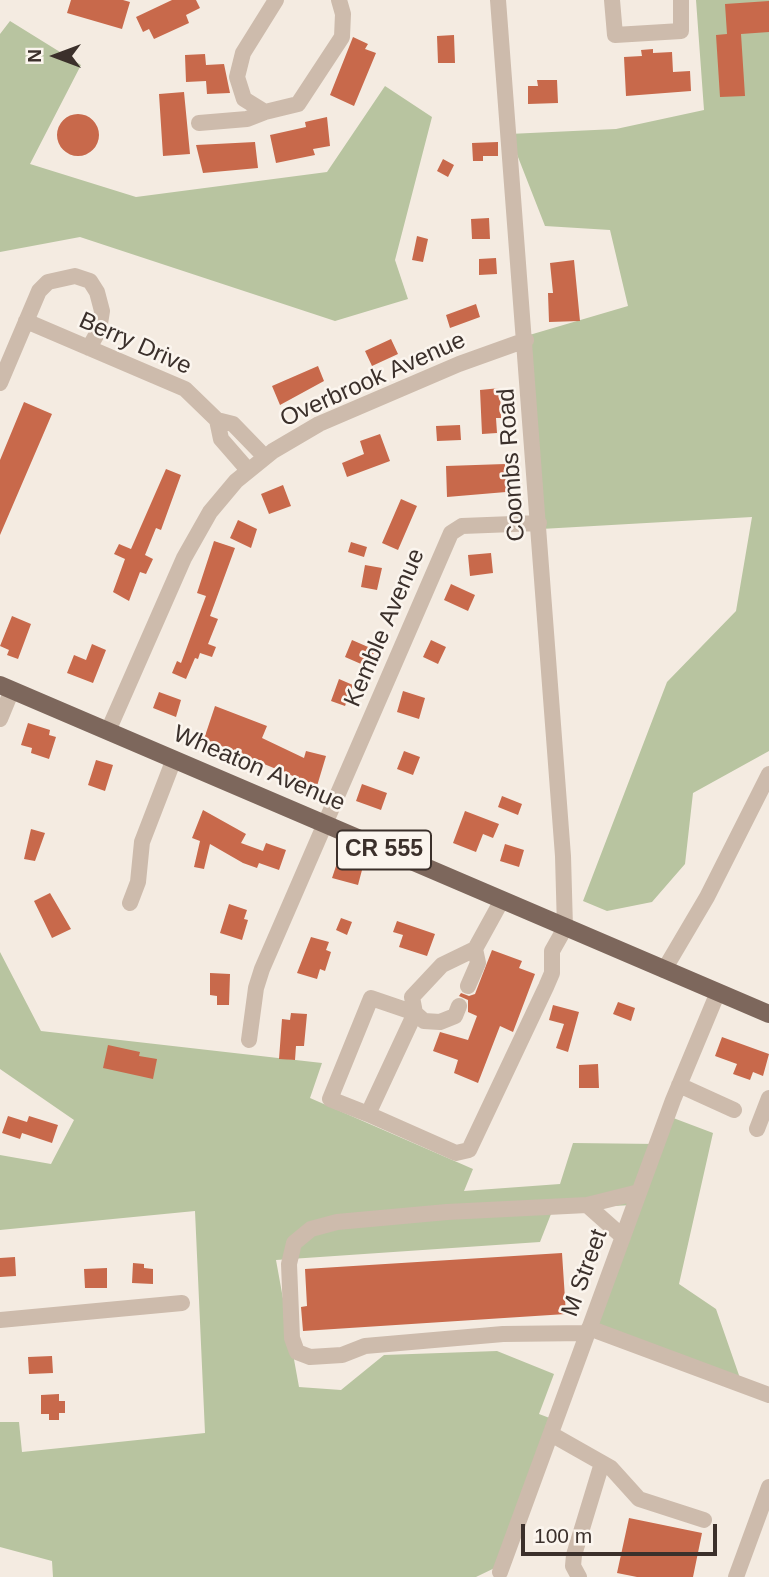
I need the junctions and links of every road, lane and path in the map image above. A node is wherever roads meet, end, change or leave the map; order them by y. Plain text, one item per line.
1 (276, 0) edge
2 (339, 0) edge
3 (498, 0) edge
4 (612, 0) edge
5 (681, 0) edge
6 (265, 112) junction
7 (199, 123) dead end
8 (26, 321) junction
9 (526, 340) junction
10 (89, 348) junction
11 (0, 383) edge
12 (217, 420) junction
13 (265, 457) junction
14 (248, 470) junction
15 (539, 523) junction
16 (6, 687) edge
17 (0, 719) edge
18 (108, 731) junction
19 (174, 759) junction
20 (769, 774) edge
21 (325, 824) junction
22 (502, 900) junction
23 (130, 903) dead end
24 (565, 928) junction
25 (475, 949) junction
26 (664, 970) junction
27 (468, 986) dead end
28 (718, 992) junction
29 (459, 1006) dead end
30 (415, 1013) junction
31 (769, 1014) edge
32 (249, 1040) dead end
33 (679, 1085) junction
34 (769, 1098) edge
35 (734, 1110) dead end
36 (368, 1114) junction
37 (757, 1129) dead end
38 (639, 1192) junction
39 (587, 1205) junction
40 (623, 1237) junction
41 (182, 1303) dead end
42 (0, 1320) edge
43 (588, 1331) junction
44 (769, 1395) edge
45 (551, 1434) junction
46 (602, 1463) junction
47 (769, 1487) edge
48 (704, 1520) dead end
49 (500, 1572) dead end
50 (579, 1577) edge
51 (736, 1577) edge

1 - 6 street
2 - 6 street
3 - 9 street, Coombs Road
4 - 5 street
6 - 7 street
8 - 10 street, Berry Drive
8 - 10 street
8 - 11 street
9 - 13 street, Overbrook Avenue
9 - 15 street, Coombs Road
10 - 12 street, Berry Drive
12 - 13 street, Berry Drive
12 - 14 street, Berry Drive
13 - 14 street, Overbrook Avenue
14 - 18 street, Overbrook Avenue
15 - 21 street, Kemble Avenue
15 - 24 street, Coombs Road
16 - 17 street
16 - 18 main road, Wheaton Avenue / CR 555
18 - 19 main road, Wheaton Avenue / CR 555
19 - 21 main road, Wheaton Avenue / CR 555
19 - 23 street
20 - 26 street
21 - 22 main road, Wheaton Avenue / CR 555
21 - 32 street, Kemble Avenue
22 - 24 main road, Wheaton Avenue / CR 555
22 - 25 street
24 - 26 main road, Wheaton Avenue / CR 555
24 - 36 street
25 - 27 street
25 - 30 street
26 - 28 main road, Wheaton Avenue / CR 555
28 - 31 main road, Wheaton Avenue / CR 555
28 - 33 street, M Street
29 - 30 street
30 - 36 street
30 - 36 street
33 - 35 street
33 - 38 street, M Street
34 - 37 street
38 - 39 street
38 - 40 street, M Street
39 - 40 street
39 - 43 street
40 - 43 street, M Street
41 - 42 street
43 - 44 street
43 - 45 street, M Street
45 - 46 street
45 - 49 street, M Street
46 - 48 street
46 - 50 street
47 - 51 street

